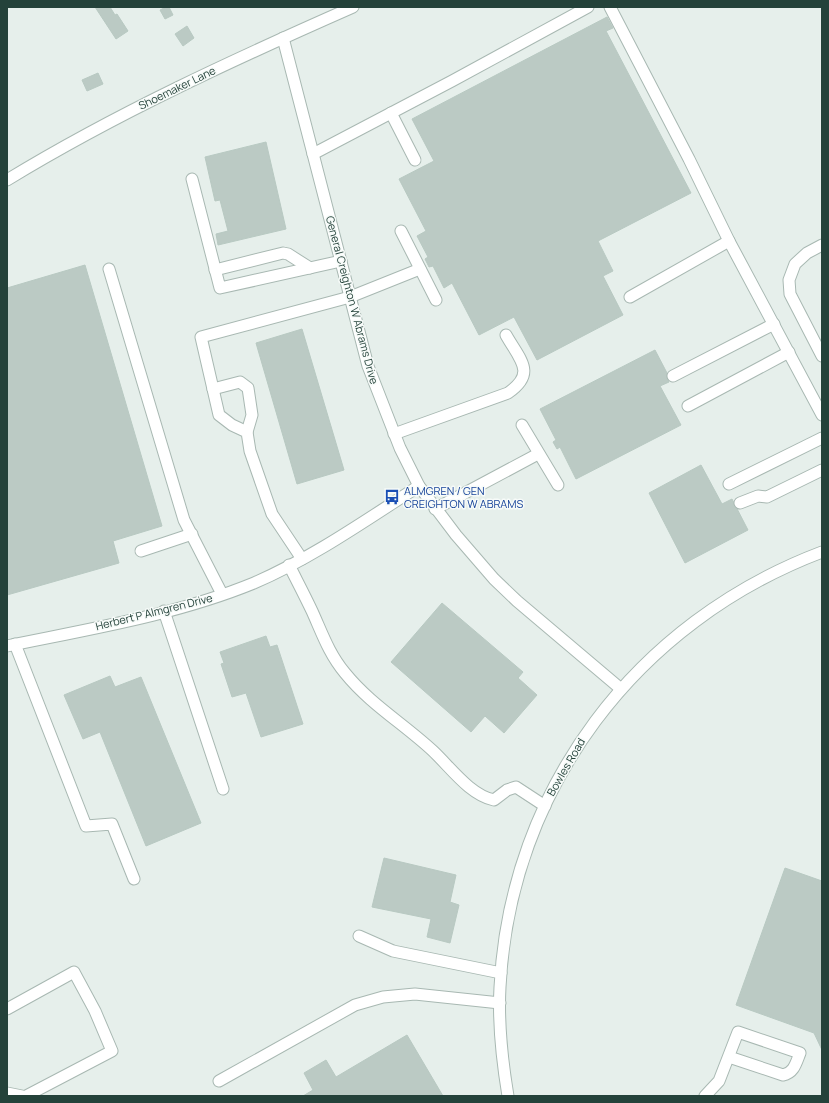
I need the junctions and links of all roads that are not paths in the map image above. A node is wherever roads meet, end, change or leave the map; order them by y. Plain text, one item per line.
1 (353, 7) edge
2 (588, 7) edge
3 (610, 7) edge
4 (283, 38) junction
5 (391, 113) junction
6 (313, 154) junction
7 (415, 160) dead end
8 (192, 179) dead end
9 (7, 180) edge
10 (401, 231) dead end
11 (728, 241) junction
12 (822, 245) edge
13 (341, 261) junction
14 (310, 268) junction
15 (109, 269) dead end
16 (420, 269) junction
17 (215, 270) junction
18 (350, 297) junction
19 (630, 297) dead end
20 (436, 300) dead end
21 (774, 324) junction
22 (506, 335) dead end
23 (789, 352) junction
24 (822, 356) edge
25 (673, 376) dead end
26 (213, 389) junction
27 (688, 406) dead end
28 (822, 415) edge
29 (522, 425) dead end
30 (247, 432) junction
31 (394, 434) junction
32 (822, 438) edge
33 (538, 454) junction
34 (822, 470) edge
35 (730, 484) dead end
36 (558, 485) dead end
37 (419, 486) junction
38 (740, 503) dead end
39 (435, 509) junction
40 (192, 534) junction
41 (141, 551) dead end
42 (822, 552) edge
43 (302, 559) junction
44 (289, 565) junction
45 (222, 594) junction
46 (164, 611) junction
47 (11, 645) edge
48 (621, 690) junction
49 (223, 789) dead end
50 (545, 806) junction
51 (134, 879) dead end
52 (358, 936) dead end
53 (501, 974) junction
54 (500, 1003) junction
55 (7, 1009) edge
56 (729, 1057) junction
57 (219, 1081) dead end
58 (7, 1093) edge
59 (22, 1096) edge
60 (26, 1096) edge
61 (508, 1096) edge
62 (704, 1096) edge

1 - 4 street, Shoemaker Lane
2 - 5 street
3 - 11 street
4 - 6 street, General Creighton W Abrams Drive
4 - 9 street, Shoemaker Lane
5 - 6 street
5 - 7 street
6 - 13 street, General Creighton W Abrams Drive
8 - 17 street
10 - 16 street
11 - 19 street
11 - 21 street
12 - 24 street
13 - 14 street
13 - 18 street, General Creighton W Abrams Drive
14 - 17 street
14 - 17 street
15 - 40 street
16 - 18 street
16 - 20 street
18 - 26 street
18 - 31 street, General Creighton W Abrams Drive
21 - 23 street
21 - 25 street
22 - 31 street
23 - 27 street
23 - 28 street
26 - 30 street
26 - 30 street
29 - 33 street
30 - 43 street
31 - 37 street, General Creighton W Abrams Drive
32 - 35 street
33 - 36 street
33 - 39 street
34 - 38 street
37 - 39 street, General Creighton W Abrams Drive
37 - 43 street, Herbert P Almgren Drive
39 - 48 street, General Creighton W Abrams Drive
40 - 41 street
40 - 45 street
42 - 48 street, Bowles Road
43 - 44 street, Herbert P Almgren Drive
44 - 45 street, Herbert P Almgren Drive
44 - 50 street
45 - 46 street, Herbert P Almgren Drive
46 - 47 street, Herbert P Almgren Drive
46 - 49 street
47 - 51 street
48 - 50 street, Bowles Road
50 - 53 street, Bowles Road
52 - 53 street
53 - 54 street, Bowles Road
54 - 57 street
54 - 61 street, Bowles Road
55 - 60 street
56 - 56 street
56 - 62 street
58 - 59 street

